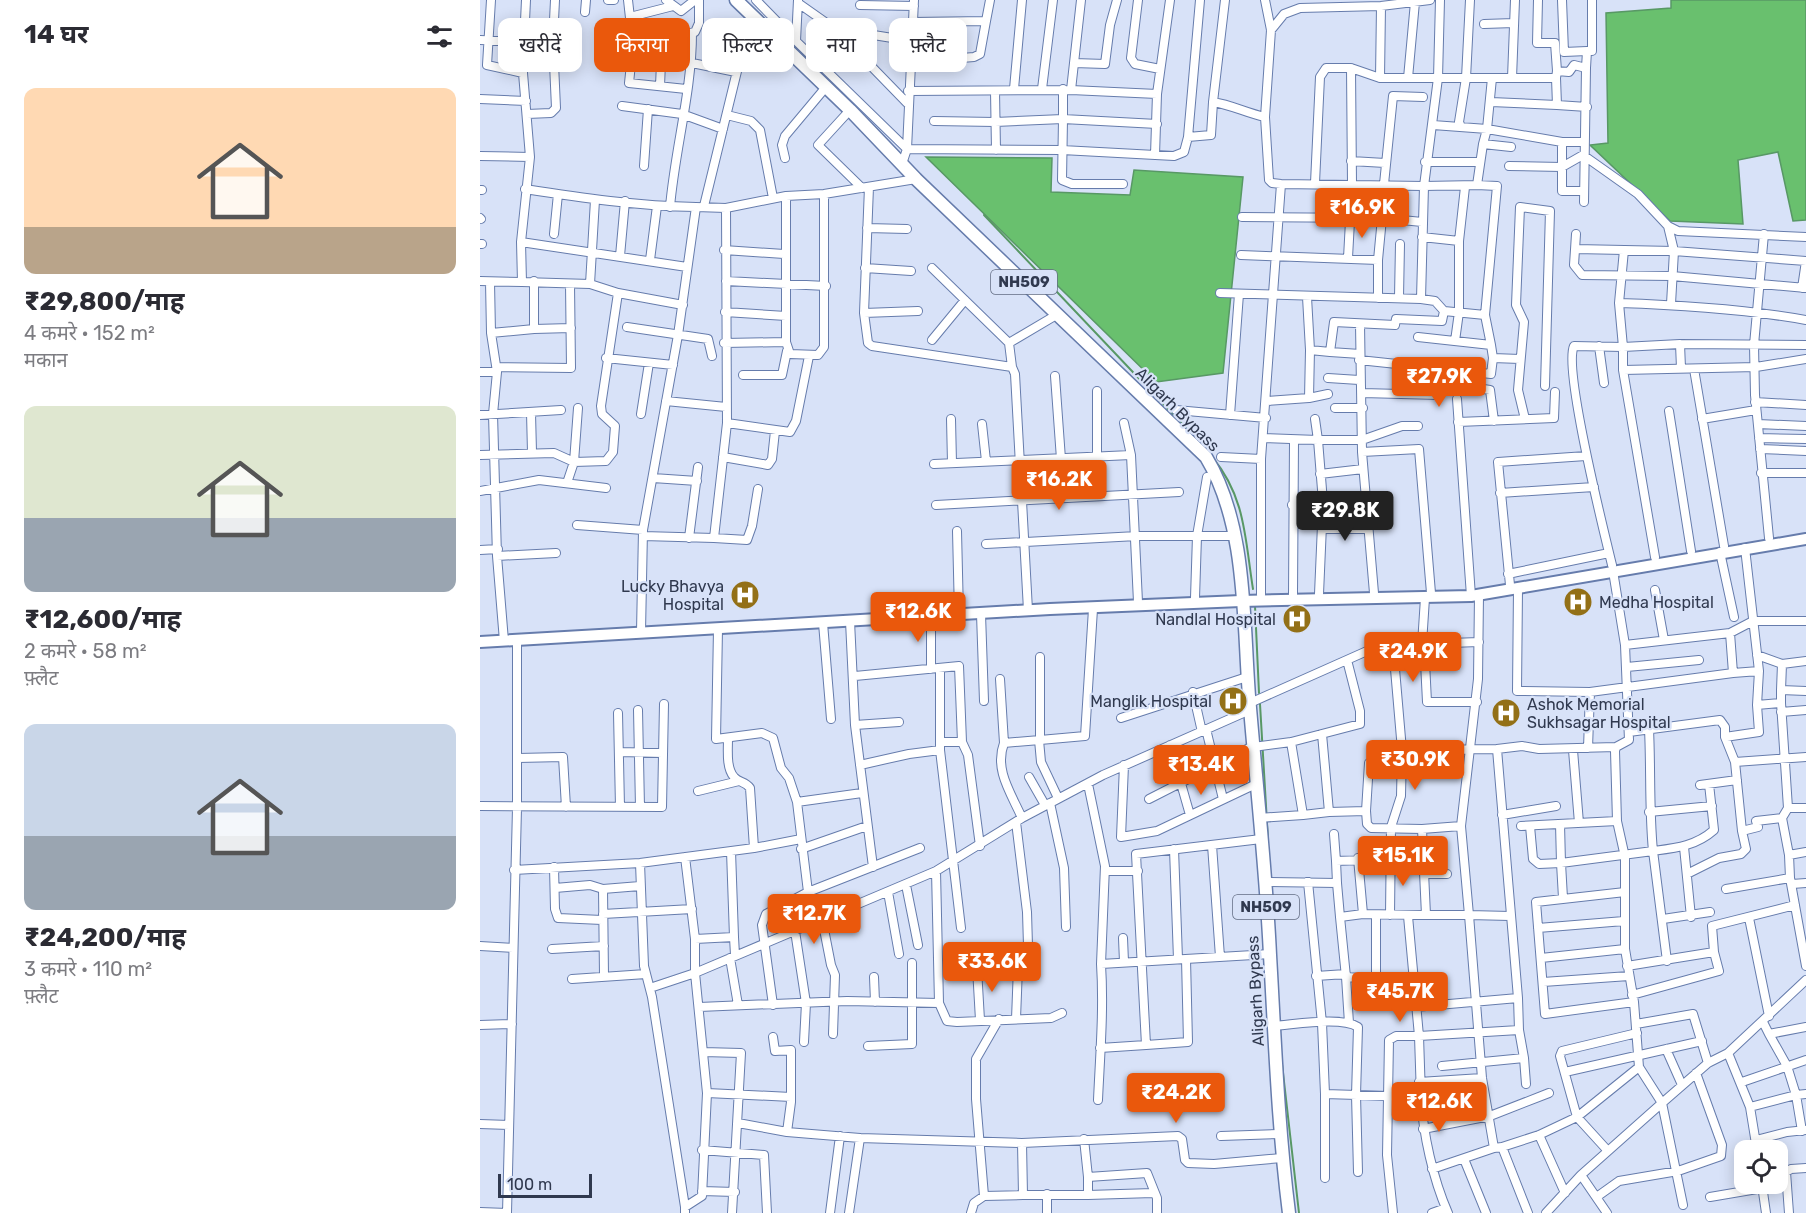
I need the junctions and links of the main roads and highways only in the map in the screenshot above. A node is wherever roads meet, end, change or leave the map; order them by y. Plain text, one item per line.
1 (736, 0) edge
2 (1806, 533) edge
3 (1806, 538) edge
4 (1722, 549) junction
5 (1696, 552) junction
6 (1612, 568) junction
7 (1386, 596) junction
8 (1241, 598) junction
9 (1050, 609) junction
10 (480, 642) edge
11 (1289, 1213) edge

1 - 8 highway, Aligarh Bypass / NH509
2 - 4 main road
3 - 4 main road
4 - 5 main road
5 - 6 main road
5 - 6 main road
6 - 7 main road
7 - 8 main road
7 - 8 main road
8 - 9 main road
8 - 9 main road
8 - 11 highway, Aligarh Bypass / NH509
9 - 10 main road

